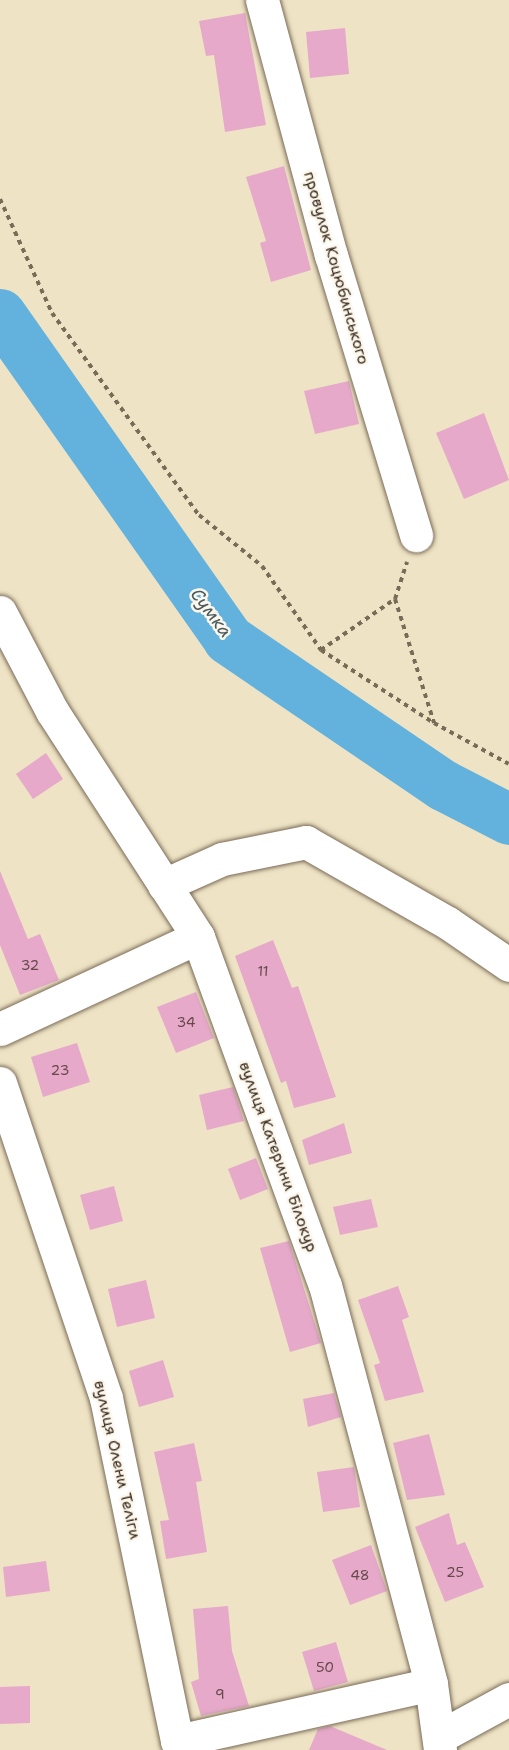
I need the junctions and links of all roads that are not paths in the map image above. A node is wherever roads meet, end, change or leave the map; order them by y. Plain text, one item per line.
1 (262, 0) edge
2 (416, 535) road end
3 (0, 612) edge
4 (164, 885) junction
5 (198, 937) junction
6 (509, 965) edge
7 (0, 1029) edge
8 (0, 1083) edge
9 (431, 1684) junction
10 (509, 1699) edge
11 (440, 1744) edge
12 (185, 1746) edge

1 - 2 street, провулок Коцюбинського
3 - 4 street, вулиця Катерини Білокур
4 - 5 street, вулиця Катерини Білокур
4 - 6 street
5 - 7 street
5 - 9 street, вулиця Катерини Білокур
8 - 12 street, вулиця Олени Теліги
9 - 11 street, вулиця Катерини Білокур
9 - 12 street
10 - 11 street

